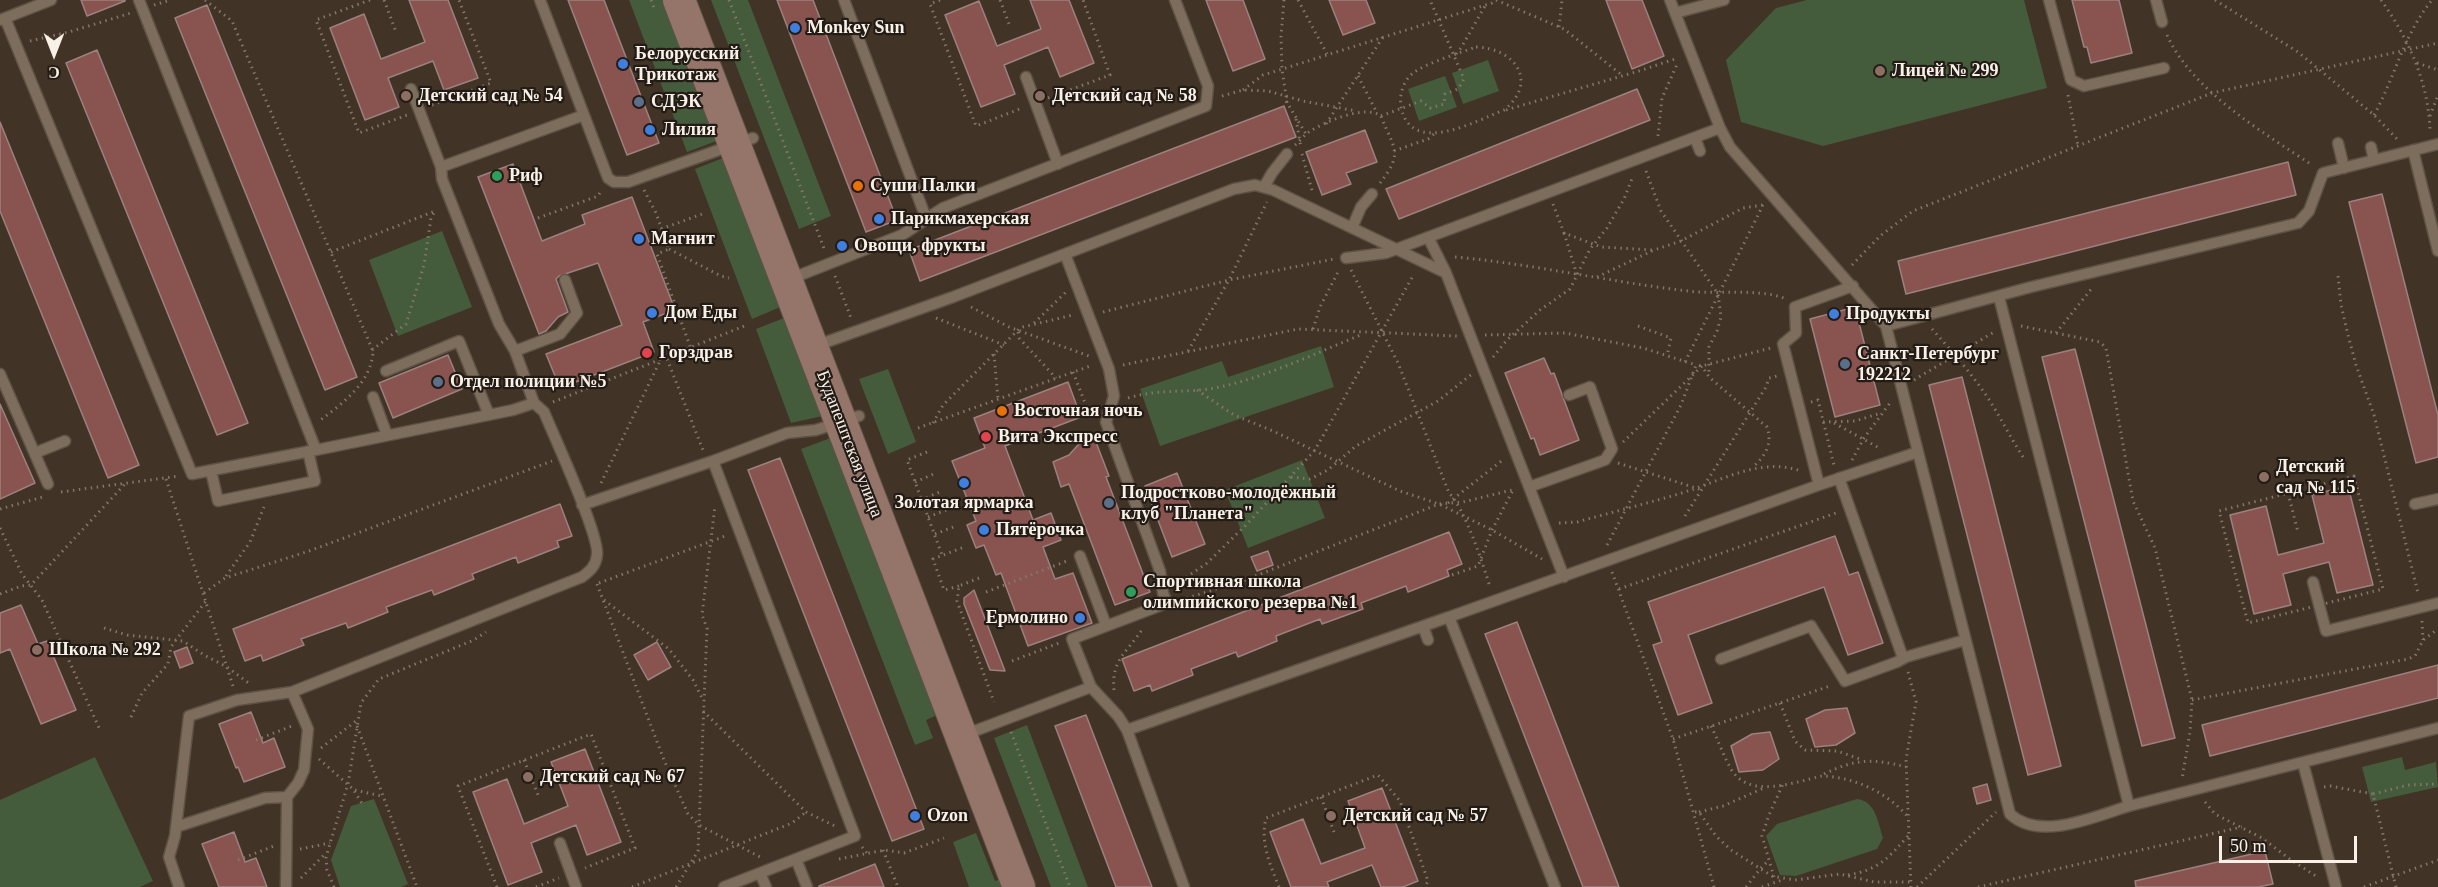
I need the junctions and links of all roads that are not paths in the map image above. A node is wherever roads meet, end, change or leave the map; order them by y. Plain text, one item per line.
1 (51, 0) edge
2 (540, 0) edge
3 (679, 0) edge
4 (700, 0) edge
5 (844, 0) edge
6 (1175, 0) edge
7 (1670, 0) edge
8 (1724, 0) edge
9 (2049, 0) edge
10 (2157, 0) edge
11 (140, 5) edge
12 (1675, 13) junction
13 (3, 19) edge
14 (2162, 22) road end
15 (2164, 68) dead end
16 (1026, 76) dead end
17 (411, 89) dead end
18 (584, 115) junction
19 (1720, 128) junction
20 (1695, 138) junction
21 (743, 141) junction
22 (2338, 143) dead end
23 (2434, 145) edge
24 (2371, 147) dead end
25 (1700, 151) dead end
26 (2410, 151) junction
27 (1287, 154) road end
28 (2374, 160) junction
29 (1058, 164) junction
30 (441, 167) junction
31 (2344, 168) junction
32 (928, 190) dead end
33 (1267, 191) junction
34 (1372, 194) road end
35 (918, 197) junction
36 (926, 218) junction
37 (1352, 228) junction
38 (1428, 237) junction
39 (1396, 248) junction
40 (2438, 251) edge
41 (1065, 254) junction
42 (1346, 258) road end
43 (1446, 273) junction
44 (796, 277) junction
45 (565, 280) dead end
46 (1853, 286) junction
47 (1999, 297) junction
48 (1886, 326) junction
49 (821, 344) junction
50 (515, 351) junction
51 (386, 371) dead end
52 (0, 374) edge
53 (1569, 395) dead end
54 (373, 397) dead end
55 (534, 403) junction
56 (489, 415) junction
57 (850, 420) junction
58 (387, 435) junction
59 (65, 441) dead end
60 (312, 451) junction
61 (1918, 452) junction
62 (35, 453) junction
63 (711, 462) junction
64 (211, 471) junction
65 (1838, 476) junction
66 (1818, 481) junction
67 (1529, 487) junction
68 (50, 489) road end
69 (2438, 499) edge
70 (587, 504) junction
71 (2415, 504) dead end
72 (1080, 556) road end
73 (1564, 577) junction
74 (2313, 582) dead end
75 (2438, 603) edge
76 (1449, 617) junction
77 (1106, 625) junction
78 (1423, 626) junction
79 (1428, 640) dead end
80 (1965, 640) junction
81 (1905, 658) junction
82 (1721, 659) dead end
83 (1091, 687) junction
84 (292, 692) junction
85 (982, 728) junction
86 (2438, 728) edge
87 (1126, 730) junction
88 (2303, 763) junction
89 (287, 797) junction
90 (2129, 806) junction
91 (177, 827) junction
92 (560, 843) dead end
93 (796, 859) junction
94 (760, 873) junction
95 (2335, 885) edge
96 (290, 886) edge
97 (179, 887) edge
98 (576, 887) edge
99 (724, 887) edge
100 (766, 887) edge
101 (807, 887) edge
102 (1019, 887) edge
103 (1040, 887) edge
104 (1184, 887) edge
105 (1555, 887) edge

1 - 13 lane
2 - 18 lane
3 - 21 street, Будапештская улица
4 - 21 street, Будапештская улица
5 - 35 lane
6 - 29 lane
7 - 12 lane
8 - 12 lane
9 - 15 lane
10 - 14 lane
11 - 60 lane
12 - 19 lane
13 - 64 lane
16 - 29 lane
17 - 30 lane
18 - 21 lane
18 - 30 lane
19 - 20 lane
19 - 46 lane
20 - 25 lane
20 - 38 lane
21 - 44 street, Будапештская улица
22 - 31 lane
23 - 26 lane
24 - 28 lane
26 - 28 lane
26 - 40 lane
27 - 33 lane
28 - 31 lane
29 - 36 lane
30 - 50 lane
31 - 47 lane
32 - 35 lane
33 - 37 lane
33 - 41 lane
34 - 37 lane
35 - 36 lane
36 - 44 lane
37 - 39 lane
38 - 39 lane
38 - 43 lane
39 - 42 lane
39 - 43 lane
41 - 49 lane
41 - 77 lane
43 - 67 lane
44 - 49 street, Будапештская улица
45 - 50 lane
46 - 48 lane
46 - 66 lane
47 - 48 lane
47 - 90 lane
48 - 61 lane
49 - 57 street, Будапештская улица
50 - 55 lane
51 - 56 lane
52 - 62 lane
53 - 67 lane
54 - 58 lane
55 - 56 lane
55 - 70 lane
56 - 58 lane
57 - 63 lane
57 - 85 street, Будапештская улица
58 - 60 lane
59 - 62 lane
60 - 64 lane
60 - 64 lane
61 - 65 lane
61 - 80 lane
62 - 68 lane
63 - 70 lane
63 - 93 lane
65 - 66 lane
65 - 81 lane
66 - 73 lane
67 - 73 lane
69 - 71 lane
70 - 84 lane
72 - 77 lane
73 - 76 lane
74 - 75 lane
76 - 78 lane
76 - 105 lane
77 - 83 lane
78 - 79 lane
78 - 87 lane
80 - 81 lane
80 - 90 lane
81 - 82 lane
83 - 85 lane
83 - 87 lane
84 - 89 lane
84 - 91 lane
85 - 102 street, Будапештская улица
85 - 103 street, Будапештская улица
86 - 88 lane
87 - 104 lane
88 - 90 lane
88 - 95 lane
89 - 91 lane
89 - 96 lane
91 - 97 lane
92 - 98 lane
93 - 94 lane
93 - 101 lane
94 - 99 lane
94 - 100 lane

